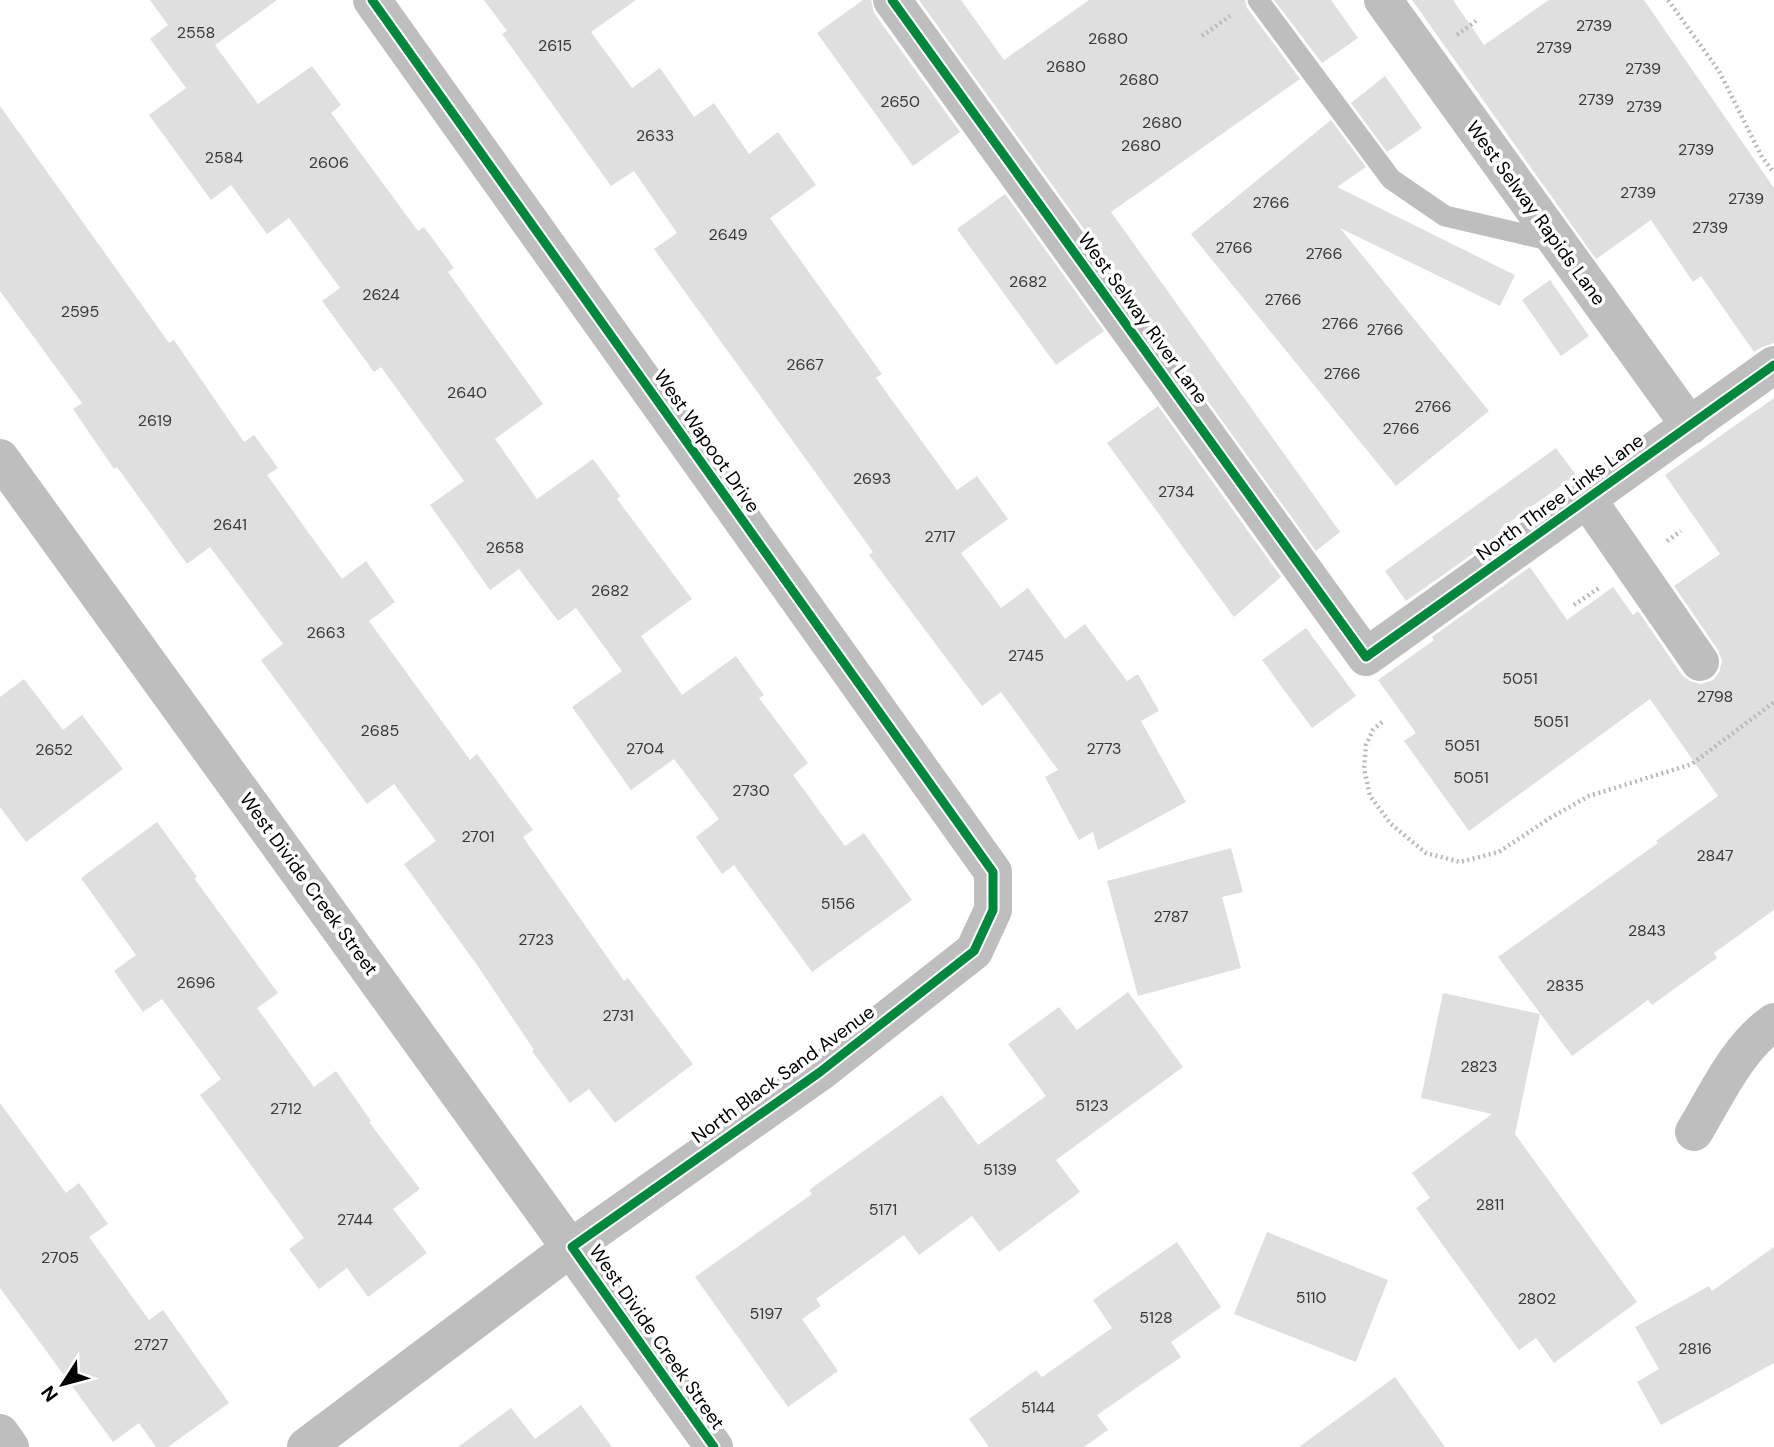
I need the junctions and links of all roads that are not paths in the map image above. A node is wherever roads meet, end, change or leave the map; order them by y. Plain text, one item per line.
1 (372, 0) edge
2 (892, 0) edge
3 (1258, 0) edge
4 (1383, 0) edge
5 (1557, 243) junction
6 (1774, 365) edge
7 (1689, 426) junction
8 (0, 458) edge
9 (1587, 499) junction
10 (1366, 657) joint
11 (1700, 662) dead end
12 (993, 909) joint
13 (1774, 1022) edge
14 (1694, 1132) dead end
15 (572, 1247) junction
16 (0, 1433) edge
17 (10, 1447) edge
18 (306, 1447) edge
19 (714, 1447) edge

1 - 12 street, West Wapoot Drive
2 - 10 street, West Selway River Lane
3 - 5 lane
4 - 5 street, West Selway Rapids Lane
5 - 7 street, West Selway Rapids Lane
6 - 7 street, North Three Links Lane
7 - 9 street, North Three Links Lane
8 - 15 street, West Divide Creek Street
9 - 10 street, North Three Links Lane
9 - 11 street
12 - 15 street, North Black Sand Avenue
13 - 14 street
15 - 18 street, North Black Sand Avenue
15 - 19 street, West Divide Creek Street
16 - 17 street

